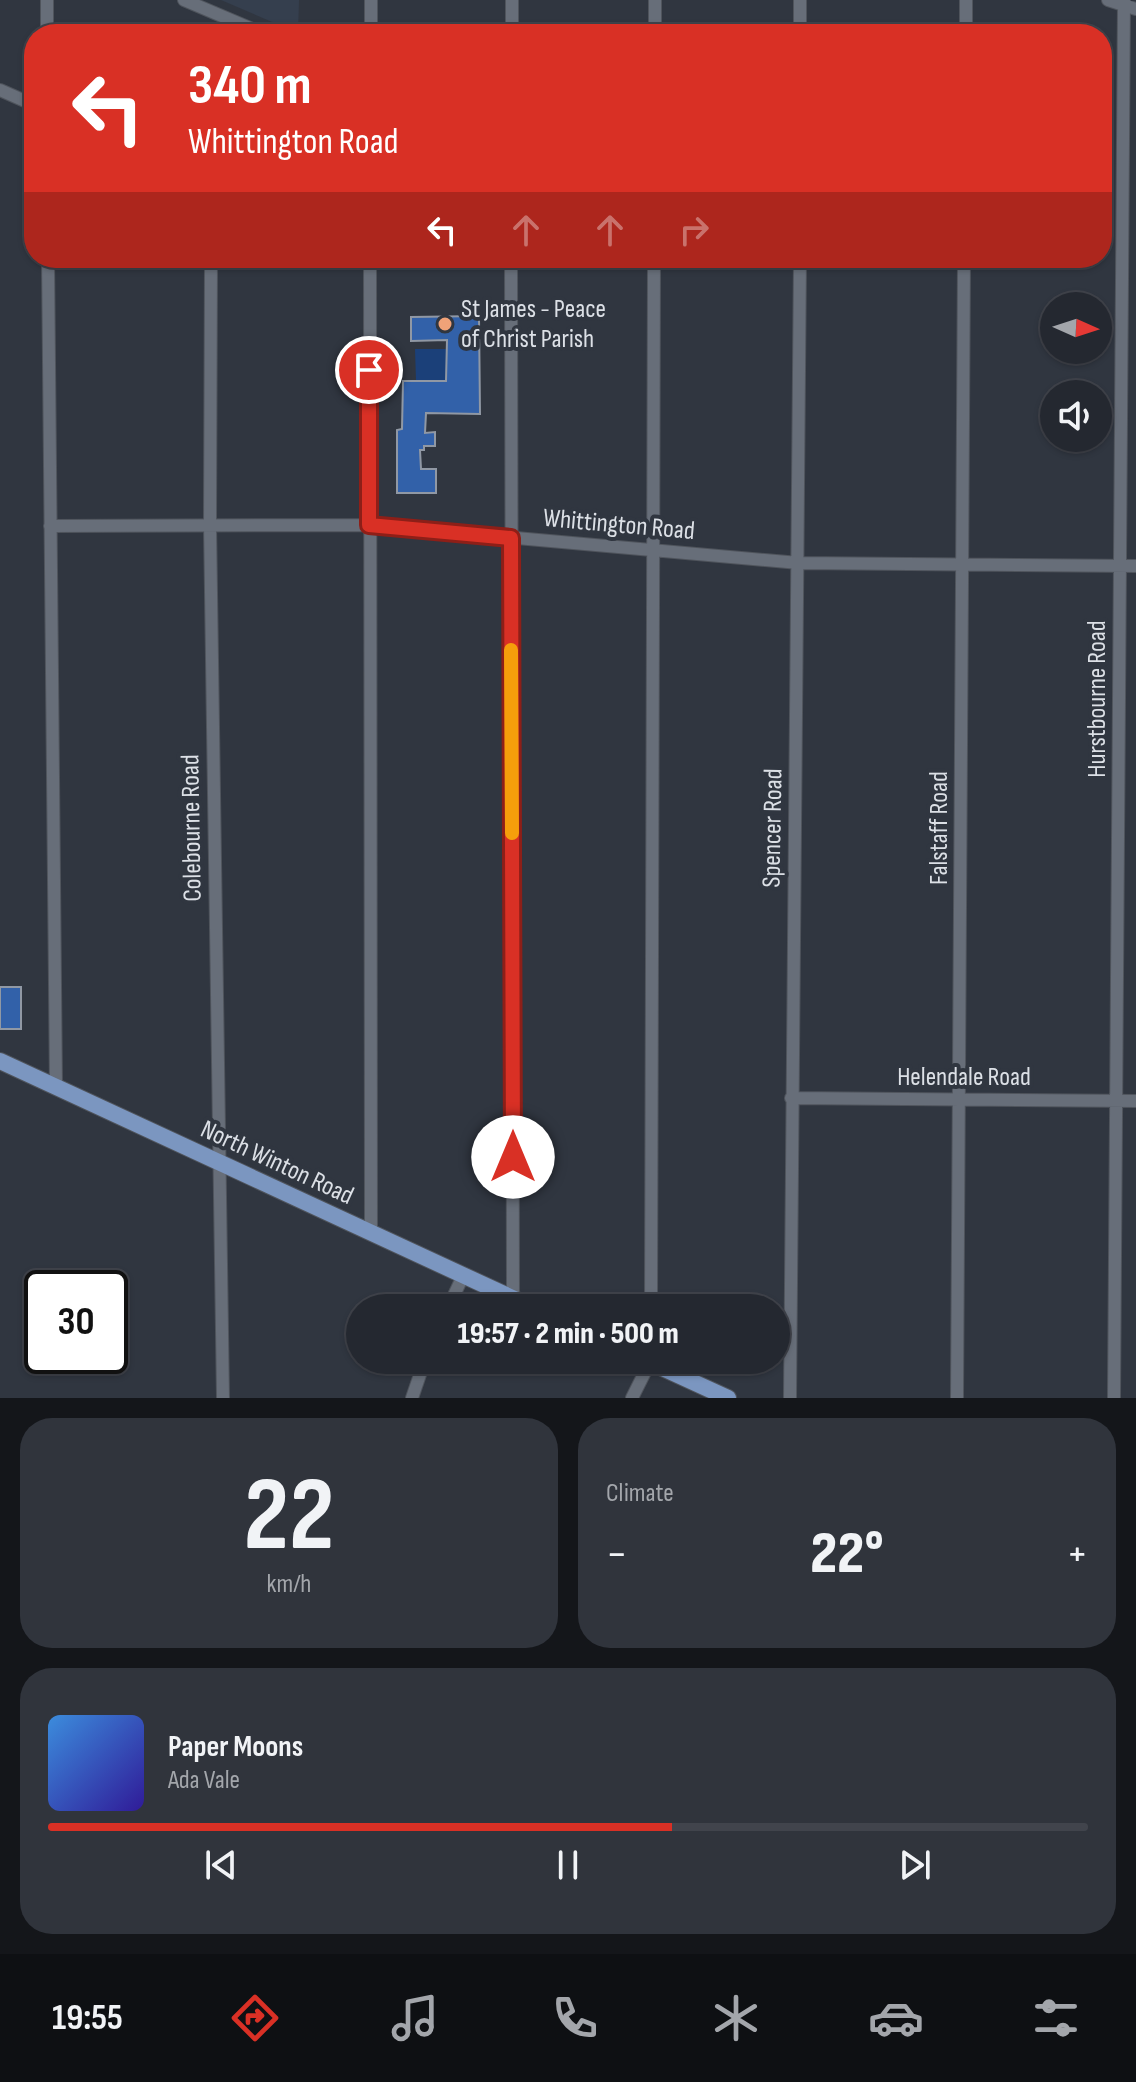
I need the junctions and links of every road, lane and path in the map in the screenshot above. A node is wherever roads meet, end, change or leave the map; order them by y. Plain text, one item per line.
1 (47, 0) edge
2 (184, 0) edge
3 (371, 0) edge
4 (512, 0) edge
5 (655, 0) edge
6 (800, 0) edge
7 (966, 0) edge
8 (1108, 0) edge
9 (1128, 5) edge
10 (47, 24) edge
11 (240, 24) edge
12 (371, 24) edge
13 (512, 24) edge
14 (655, 24) edge
15 (800, 24) edge
16 (966, 24) edge
17 (0, 90) edge
18 (24, 101) edge
19 (48, 268) edge
20 (211, 268) edge
21 (370, 268) edge
22 (511, 268) edge
23 (654, 268) edge
24 (800, 268) edge
25 (964, 268) edge
26 (210, 525) junction
27 (369, 525) junction
28 (50, 526) junction
29 (511, 538) junction
30 (652, 551) junction
31 (799, 563) junction
32 (962, 565) junction
33 (1120, 566) junction
34 (1136, 566) edge
35 (0, 1061) edge
36 (56, 1088) junction
37 (791, 1098) junction
38 (960, 1100) junction
39 (1117, 1101) junction
40 (1136, 1101) edge
41 (219, 1162) junction
42 (371, 1234) junction
43 (463, 1276) junction
44 (455, 1294) edge
45 (502, 1294) edge
46 (513, 1294) edge
47 (651, 1294) edge
48 (420, 1374) edge
49 (643, 1374) edge
50 (677, 1374) edge
51 (223, 1398) edge
52 (412, 1398) edge
53 (632, 1398) edge
54 (728, 1398) edge
55 (790, 1398) edge
56 (957, 1398) edge
57 (1114, 1398) edge

1 - 10 street
2 - 11 street
3 - 12 street
4 - 13 street
5 - 14 street
6 - 15 street
7 - 16 street
8 - 9 street
9 - 33 street, Hurstbourne Road
17 - 18 street
19 - 28 street
20 - 26 street, Colebourne Road
21 - 27 street
22 - 29 street
23 - 30 street
24 - 31 street, Spencer Road
25 - 32 street, Falstaff Road
26 - 27 street, Whittington Road
26 - 28 street, Whittington Road
26 - 41 street, Colebourne Road
27 - 29 street, Whittington Road
27 - 42 street
28 - 36 street
29 - 30 street, Whittington Road
29 - 46 street
30 - 31 street, Whittington Road
30 - 47 street
31 - 32 street, Whittington Road
31 - 37 street, Spencer Road
32 - 33 street, Whittington Road
32 - 38 street, Falstaff Road
33 - 34 street, Whittington Road
33 - 39 street, Hurstbourne Road
35 - 36 main road, North Winton Road
36 - 41 main road, North Winton Road
37 - 38 street, Helendale Road
37 - 55 street, Spencer Road
38 - 39 street, Helendale Road
38 - 56 street, Falstaff Road
39 - 40 street, Helendale Road
39 - 57 street, Hurstbourne Road
41 - 42 main road, North Winton Road
41 - 51 street, Colebourne Road
42 - 43 main road, North Winton Road
43 - 44 street
43 - 45 main road, North Winton Road
48 - 52 street
49 - 53 street
50 - 54 main road

